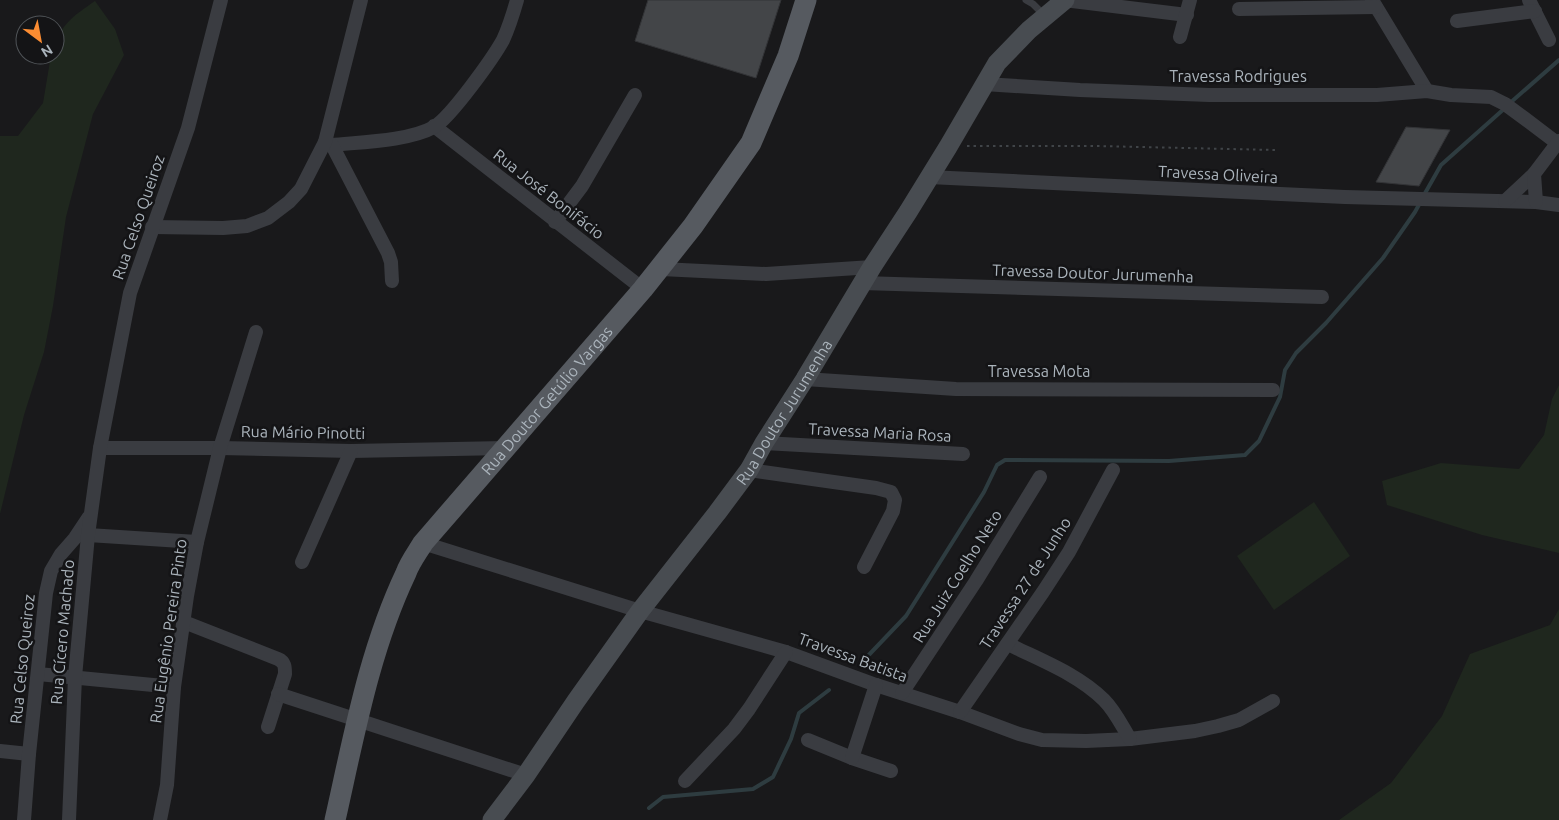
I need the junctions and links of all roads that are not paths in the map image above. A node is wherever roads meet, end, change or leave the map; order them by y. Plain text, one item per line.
1 (221, 0) edge
2 (361, 0) edge
3 (517, 0) edge
4 (806, 0) edge
5 (1026, 0) edge
6 (1064, 0) edge
7 (1190, 0) edge
8 (1374, 4) edge
9 (1532, 6) edge
10 (1239, 9) dead end
11 (1187, 15) junction
12 (1045, 16) junction
13 (1457, 21) dead end
14 (1180, 37) dead end
15 (1549, 40) dead end
16 (984, 84) junction
17 (1427, 91) junction
18 (635, 95) dead end
19 (434, 126) junction
20 (1558, 142) edge
21 (329, 143) junction
22 (1534, 174) junction
23 (930, 178) junction
24 (1505, 200) junction
25 (1536, 202) junction
26 (1559, 205) edge
27 (555, 222) junction
28 (152, 227) junction
29 (661, 269) junction
30 (867, 275) junction
31 (392, 281) dead end
32 (644, 289) junction
33 (1322, 297) dead end
34 (256, 332) dead end
35 (805, 379) junction
36 (1273, 390) dead end
37 (764, 443) junction
38 (100, 448) junction
39 (220, 448) junction
40 (505, 448) junction
41 (351, 451) junction
42 (963, 454) dead end
43 (749, 470) junction
44 (1113, 470) dead end
45 (1040, 477) dead end
46 (90, 515) junction
47 (88, 535) junction
48 (197, 542) junction
49 (423, 543) junction
50 (302, 562) dead end
51 (864, 567) dead end
52 (640, 611) junction
53 (184, 622) junction
54 (1008, 644) junction
55 (786, 652) junction
56 (38, 674) junction
57 (75, 677) junction
58 (876, 685) junction
59 (174, 687) junction
60 (902, 693) junction
61 (278, 694) junction
62 (1273, 701) dead end
63 (960, 712) junction
64 (357, 720) junction
65 (268, 727) dead end
66 (1130, 739) junction
67 (808, 740) dead end
68 (0, 751) edge
69 (29, 754) junction
70 (852, 758) junction
71 (891, 771) dead end
72 (526, 776) junction
73 (685, 782) dead end
74 (24, 820) edge
75 (69, 820) edge
76 (160, 820) edge
77 (335, 820) edge
78 (492, 820) edge

1 - 28 street, Rua Celso Queiroz
2 - 21 street
3 - 19 street
4 - 29 main road, Rua Doutor Getúlio Vargas
5 - 12 lane
6 - 11 street
6 - 12 main road, Rua Doutor Jurumenha
7 - 11 street
8 - 10 street
8 - 17 street
9 - 13 street
9 - 15 street
11 - 14 street
12 - 16 main road, Rua Doutor Jurumenha
16 - 17 street, Travessa Rodrigues
16 - 23 main road, Rua Doutor Jurumenha
17 - 20 street, Travessa Rodrigues
18 - 27 street
19 - 21 street
19 - 27 street, Rua José Bonifácio
20 - 22 street
21 - 28 street
21 - 31 street
22 - 24 street
22 - 25 street
23 - 24 street, Travessa Oliveira
23 - 30 main road, Rua Doutor Jurumenha
24 - 25 street, Travessa Oliveira
25 - 26 street, Travessa Oliveira
27 - 32 street, Rua José Bonifácio
28 - 38 street, Rua Celso Queiroz
29 - 30 street, Travessa Doutor Jurumenha
29 - 32 main road, Rua Doutor Getúlio Vargas
30 - 33 street, Travessa Doutor Jurumenha
30 - 35 main road, Rua Doutor Jurumenha
32 - 40 main road, Rua Doutor Getúlio Vargas
34 - 39 street, Rua Eugênio Pereira Pinto
35 - 36 street, Travessa Mota
35 - 37 main road, Rua Doutor Jurumenha
37 - 42 street, Travessa Maria Rosa
37 - 43 main road, Rua Doutor Jurumenha
38 - 39 street, Rua Mário Pinotti
38 - 46 street, Rua Cícero Machado
39 - 41 street, Rua Mário Pinotti
39 - 48 street, Rua Eugênio Pereira Pinto
40 - 41 street, Rua Mário Pinotti
40 - 49 main road, Rua Doutor Getúlio Vargas
41 - 50 street
43 - 51 street
43 - 52 main road, Rua Doutor Jurumenha
44 - 54 street, Travessa 27 de Junho
45 - 60 street, Rua Juiz Coelho Neto
46 - 47 street, Rua Cícero Machado
46 - 56 street, Rua Celso Queiroz
47 - 48 street
47 - 57 street, Rua Cícero Machado
48 - 53 street, Rua Eugênio Pereira Pinto
49 - 52 street, Travessa Batista
49 - 64 main road, Rua Doutor Getúlio Vargas
52 - 55 street, Travessa Batista
52 - 72 main road, Rua Doutor Jurumenha
53 - 59 street, Rua Eugênio Pereira Pinto
53 - 61 street
54 - 63 street, Travessa 27 de Junho
54 - 66 street
55 - 58 street, Travessa Batista
55 - 73 street
56 - 57 street
56 - 69 street, Rua Celso Queiroz
57 - 59 street
57 - 75 street, Rua Cícero Machado
58 - 60 street, Travessa Batista
58 - 70 street
59 - 76 street, Rua Eugênio Pereira Pinto
60 - 63 street, Travessa Batista
61 - 64 street
61 - 65 street
62 - 66 street, Travessa Batista
63 - 66 street, Travessa Batista
64 - 72 street
64 - 77 main road, Rua Doutor Getúlio Vargas
67 - 70 street
68 - 69 street
69 - 74 street, Rua Celso Queiroz
70 - 71 street
72 - 78 main road, Rua Doutor Jurumenha

